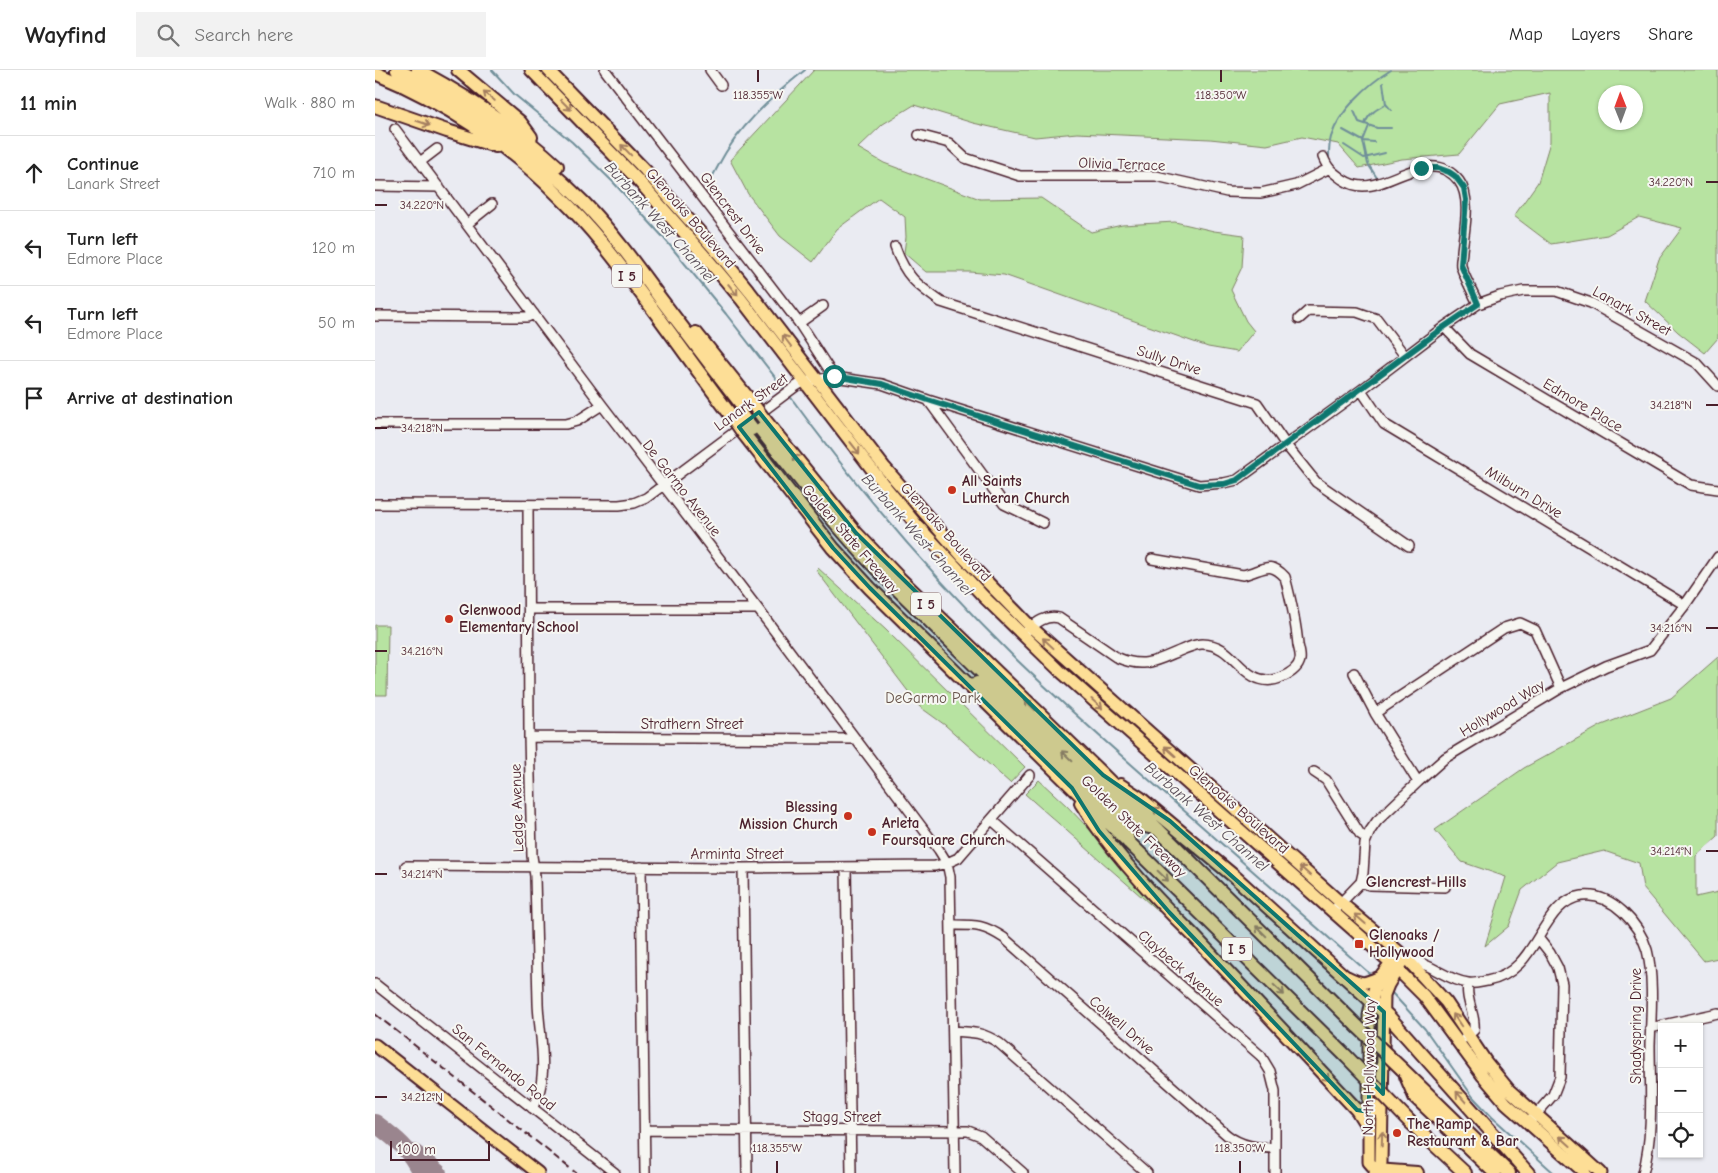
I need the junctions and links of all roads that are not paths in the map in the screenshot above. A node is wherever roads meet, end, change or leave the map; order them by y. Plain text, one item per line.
1 (385, 70) edge
2 (397, 70) edge
3 (418, 70) edge
4 (458, 70) edge
5 (531, 70) edge
6 (548, 70) edge
7 (605, 70) edge
8 (709, 70) edge
9 (375, 73) edge
10 (721, 85) dead end
11 (375, 106) edge
12 (395, 129) dead end
13 (919, 135) dead end
14 (437, 149) dead end
15 (505, 149) junction
16 (543, 153) junction
17 (1323, 157) dead end
18 (420, 162) junction
19 (1328, 169) junction
20 (375, 186) edge
21 (439, 187) junction
22 (493, 204) dead end
23 (467, 224) junction
24 (895, 247) dead end
25 (1478, 304) junction
26 (823, 306) dead end
27 (534, 314) junction
28 (375, 316) edge
29 (1299, 319) dead end
30 (799, 323) junction
31 (1444, 327) junction
32 (1405, 356) junction
33 (834, 376) junction
34 (817, 379) junction
35 (799, 384) junction
36 (1718, 386) edge
37 (1361, 390) junction
38 (928, 400) junction
39 (602, 405) junction
40 (742, 411) junction
41 (375, 424) edge
42 (754, 427) junction
43 (1286, 445) junction
44 (663, 484) junction
45 (1718, 489) edge
46 (375, 504) edge
47 (528, 505) junction
48 (1043, 523) dead end
49 (1409, 546) dead end
50 (1718, 558) edge
51 (1152, 559) dead end
52 (1685, 605) junction
53 (529, 608) junction
54 (758, 608) junction
55 (1031, 627) junction
56 (1023, 636) junction
57 (1354, 673) dead end
58 (1561, 688) junction
59 (1375, 713) junction
60 (529, 737) junction
61 (855, 738) junction
62 (1314, 772) dead end
63 (1030, 775) dead end
64 (1103, 775) junction
65 (1418, 782) junction
66 (1072, 788) junction
67 (1233, 807) junction
68 (1225, 816) junction
69 (992, 820) junction
70 (1158, 829) junction
71 (1366, 838) junction
72 (1128, 842) junction
73 (947, 863) junction
74 (406, 866) dead end
75 (533, 866) junction
76 (641, 867) junction
77 (847, 867) junction
78 (743, 868) junction
79 (1361, 882) junction
80 (1445, 887) dead end
81 (1337, 907) junction
82 (951, 925) junction
83 (1539, 939) junction
84 (1405, 957) junction
85 (1395, 966) junction
86 (1344, 976) junction
87 (1380, 977) junction
88 (1468, 983) junction
89 (375, 984) edge
90 (1384, 995) junction
91 (1424, 996) junction
92 (1372, 1002) junction
93 (1384, 1012) junction
94 (1718, 1013) edge
95 (1651, 1028) junction
96 (953, 1031) junction
97 (1464, 1039) junction
98 (375, 1045) edge
99 (1424, 1098) junction
100 (1383, 1106) junction
101 (532, 1108) junction
102 (1363, 1111) junction
103 (1532, 1118) junction
104 (1369, 1129) joint
105 (645, 1130) junction
106 (747, 1131) junction
107 (851, 1131) junction
108 (955, 1131) junction
109 (1275, 1148) junction
110 (1375, 1172) edge
111 (538, 1173) edge
112 (615, 1173) edge
113 (645, 1173) edge
114 (747, 1173) edge
115 (851, 1173) edge
116 (955, 1173) edge
117 (1023, 1173) edge
118 (1147, 1173) edge
119 (1275, 1173) edge
120 (1417, 1173) edge
121 (1465, 1173) edge
122 (1495, 1173) edge
123 (1509, 1173) edge
124 (1527, 1173) edge
125 (1585, 1173) edge
126 (1601, 1173) edge
127 (1643, 1173) edge

1 - 40 highway
2 - 40 highway
3 - 16 highway, Golden State Freeway / I 5
16 -> 4 highway
5 -> 35 main road, Glenoaks Boulevard
34 -> 6 main road, Glenoaks Boulevard
7 - 30 street, Glencrest Drive
8 - 10 street
9 - 15 highway, Golden State Freeway / I 5
11 -> 15 highway
12 - 18 street, De Garmo Avenue
13 - 19 street, Olivia Terrace
14 - 18 street
15 - 40 highway, Golden State Freeway / I 5
16 - 40 highway, Golden State Freeway / I 5
17 - 19 street
18 - 21 street, De Garmo Avenue
19 - 25 street
20 - 21 street
21 - 23 street, De Garmo Avenue
22 - 23 street
23 - 27 street, De Garmo Avenue
24 - 43 street, Sully Drive
25 - 31 street, Lanark Street
25 - 36 street, Lanark Street
26 - 30 street
27 - 28 street
27 - 39 street, De Garmo Avenue
29 - 32 street
30 - 33 street, Glencrest Drive
31 - 32 street, Lanark Street
31 - 45 street, Edmore Place
32 - 37 street, Lanark Street
33 - 34 street, Lanark Street
33 - 38 street, Lanark Street
34 - 35 street, Lanark Street
34 - 55 main road, Glenoaks Boulevard
35 - 44 street, Lanark Street
35 -> 56 main road, Glenoaks Boulevard
37 - 43 street, Lanark Street
37 - 52 street, Milburn Drive
38 - 43 street, Lanark Street
38 - 48 street
39 - 41 street
39 - 44 street, De Garmo Avenue
40 - 42 highway, Golden State Freeway / I 5, bridge
40 - 42 highway, Golden State Freeway / I 5, bridge
64 -> 42 highway, Golden State Freeway / I 5
42 - 66 highway, Golden State Freeway / I 5
70 -> 42 highway
42 - 72 highway
43 - 49 street, Sully Drive
44 - 47 street, Lanark Street
44 - 54 street, De Garmo Avenue
46 - 47 street, Lanark Street
47 - 53 street, Ledge Avenue
50 - 52 street, Hollywood Way
51 - 55 street
52 - 58 street, Hollywood Way
53 - 54 street
53 - 60 street, Ledge Avenue
54 - 61 street, De Garmo Avenue
55 - 56 street
67 -> 55 main road, Glenoaks Boulevard
56 -> 68 main road, Glenoaks Boulevard
57 - 59 street
58 - 59 street
58 - 65 street, Hollywood Way
59 - 65 street
60 - 61 street, Strathern Street
60 - 75 street, Ledge Avenue
61 - 73 street, De Garmo Avenue
62 - 71 street
63 - 69 street, Arminta Street
64 - 70 highway, Golden State Freeway / I 5
86 -> 64 highway
65 - 71 street, Hollywood Way
66 - 72 highway, Golden State Freeway / I 5
66 -> 102 highway
67 - 68 main road
81 -> 67 main road, Glenoaks Boulevard
68 - 81 main road, Glenoaks Boulevard
69 - 73 street, Arminta Street
69 - 109 street, Claybeck Avenue
99 -> 70 highway, Golden State Freeway / I 5, bridge
71 - 79 street, Hollywood Way
72 -> 121 highway, Golden State Freeway / I 5, bridge
73 - 77 street, Arminta Street
73 - 82 street
74 - 75 street, Arminta Street
75 - 76 street, Arminta Street
75 - 101 street, Ledge Avenue
76 - 78 street, Arminta Street
76 - 105 street
77 - 78 street, Arminta Street
77 - 107 street
78 - 106 street
79 - 80 street
79 - 81 street
84 -> 81 main road, Glenoaks Boulevard
81 - 85 main road, Glenoaks Boulevard
82 - 96 street
82 - 109 street, Colwell Drive
83 - 88 street, Shadyspring Drive
83 - 95 street, Shadyspring Drive
83 - 103 street
84 - 85 main road, North Hollywood Way
84 - 88 street, Shadyspring Drive
97 -> 84 main road, Glenoaks Boulevard
85 - 87 main road, North Hollywood Way
85 - 90 main road, North Hollywood Way
85 - 91 main road, Glenoaks Boulevard
86 - 87 main road
86 - 92 highway
87 - 92 main road, North Hollywood Way
88 - 97 street
89 - 101 street, San Fernando Road
90 - 91 main road
90 - 93 main road, North Hollywood Way
91 - 97 main road, Glenoaks Boulevard
92 - 93 highway
92 - 102 main road, North Hollywood Way
93 - 100 main road, North Hollywood Way
124 -> 93 highway
94 - 95 street
95 - 127 street, Shadyspring Drive
96 - 108 street
96 - 118 street
97 - 103 main road
98 - 111 main road
99 - 122 highway
99 - 123 highway, Golden State Freeway / I 5
100 - 102 highway
110 -> 100 main road, North Hollywood Way
101 - 112 street, San Fernando Road
102 - 104 highway
103 - 125 main road
126 -> 103 main road
104 - 110 main road, North Hollywood Way
105 - 106 street, Stagg Street
105 - 113 street
106 - 107 street, Stagg Street
106 - 114 street
107 - 108 street, Stagg Street
107 - 115 street
108 - 116 street
108 - 117 street, Stagg Street
109 - 119 street, Claybeck Avenue
110 - 120 highway

